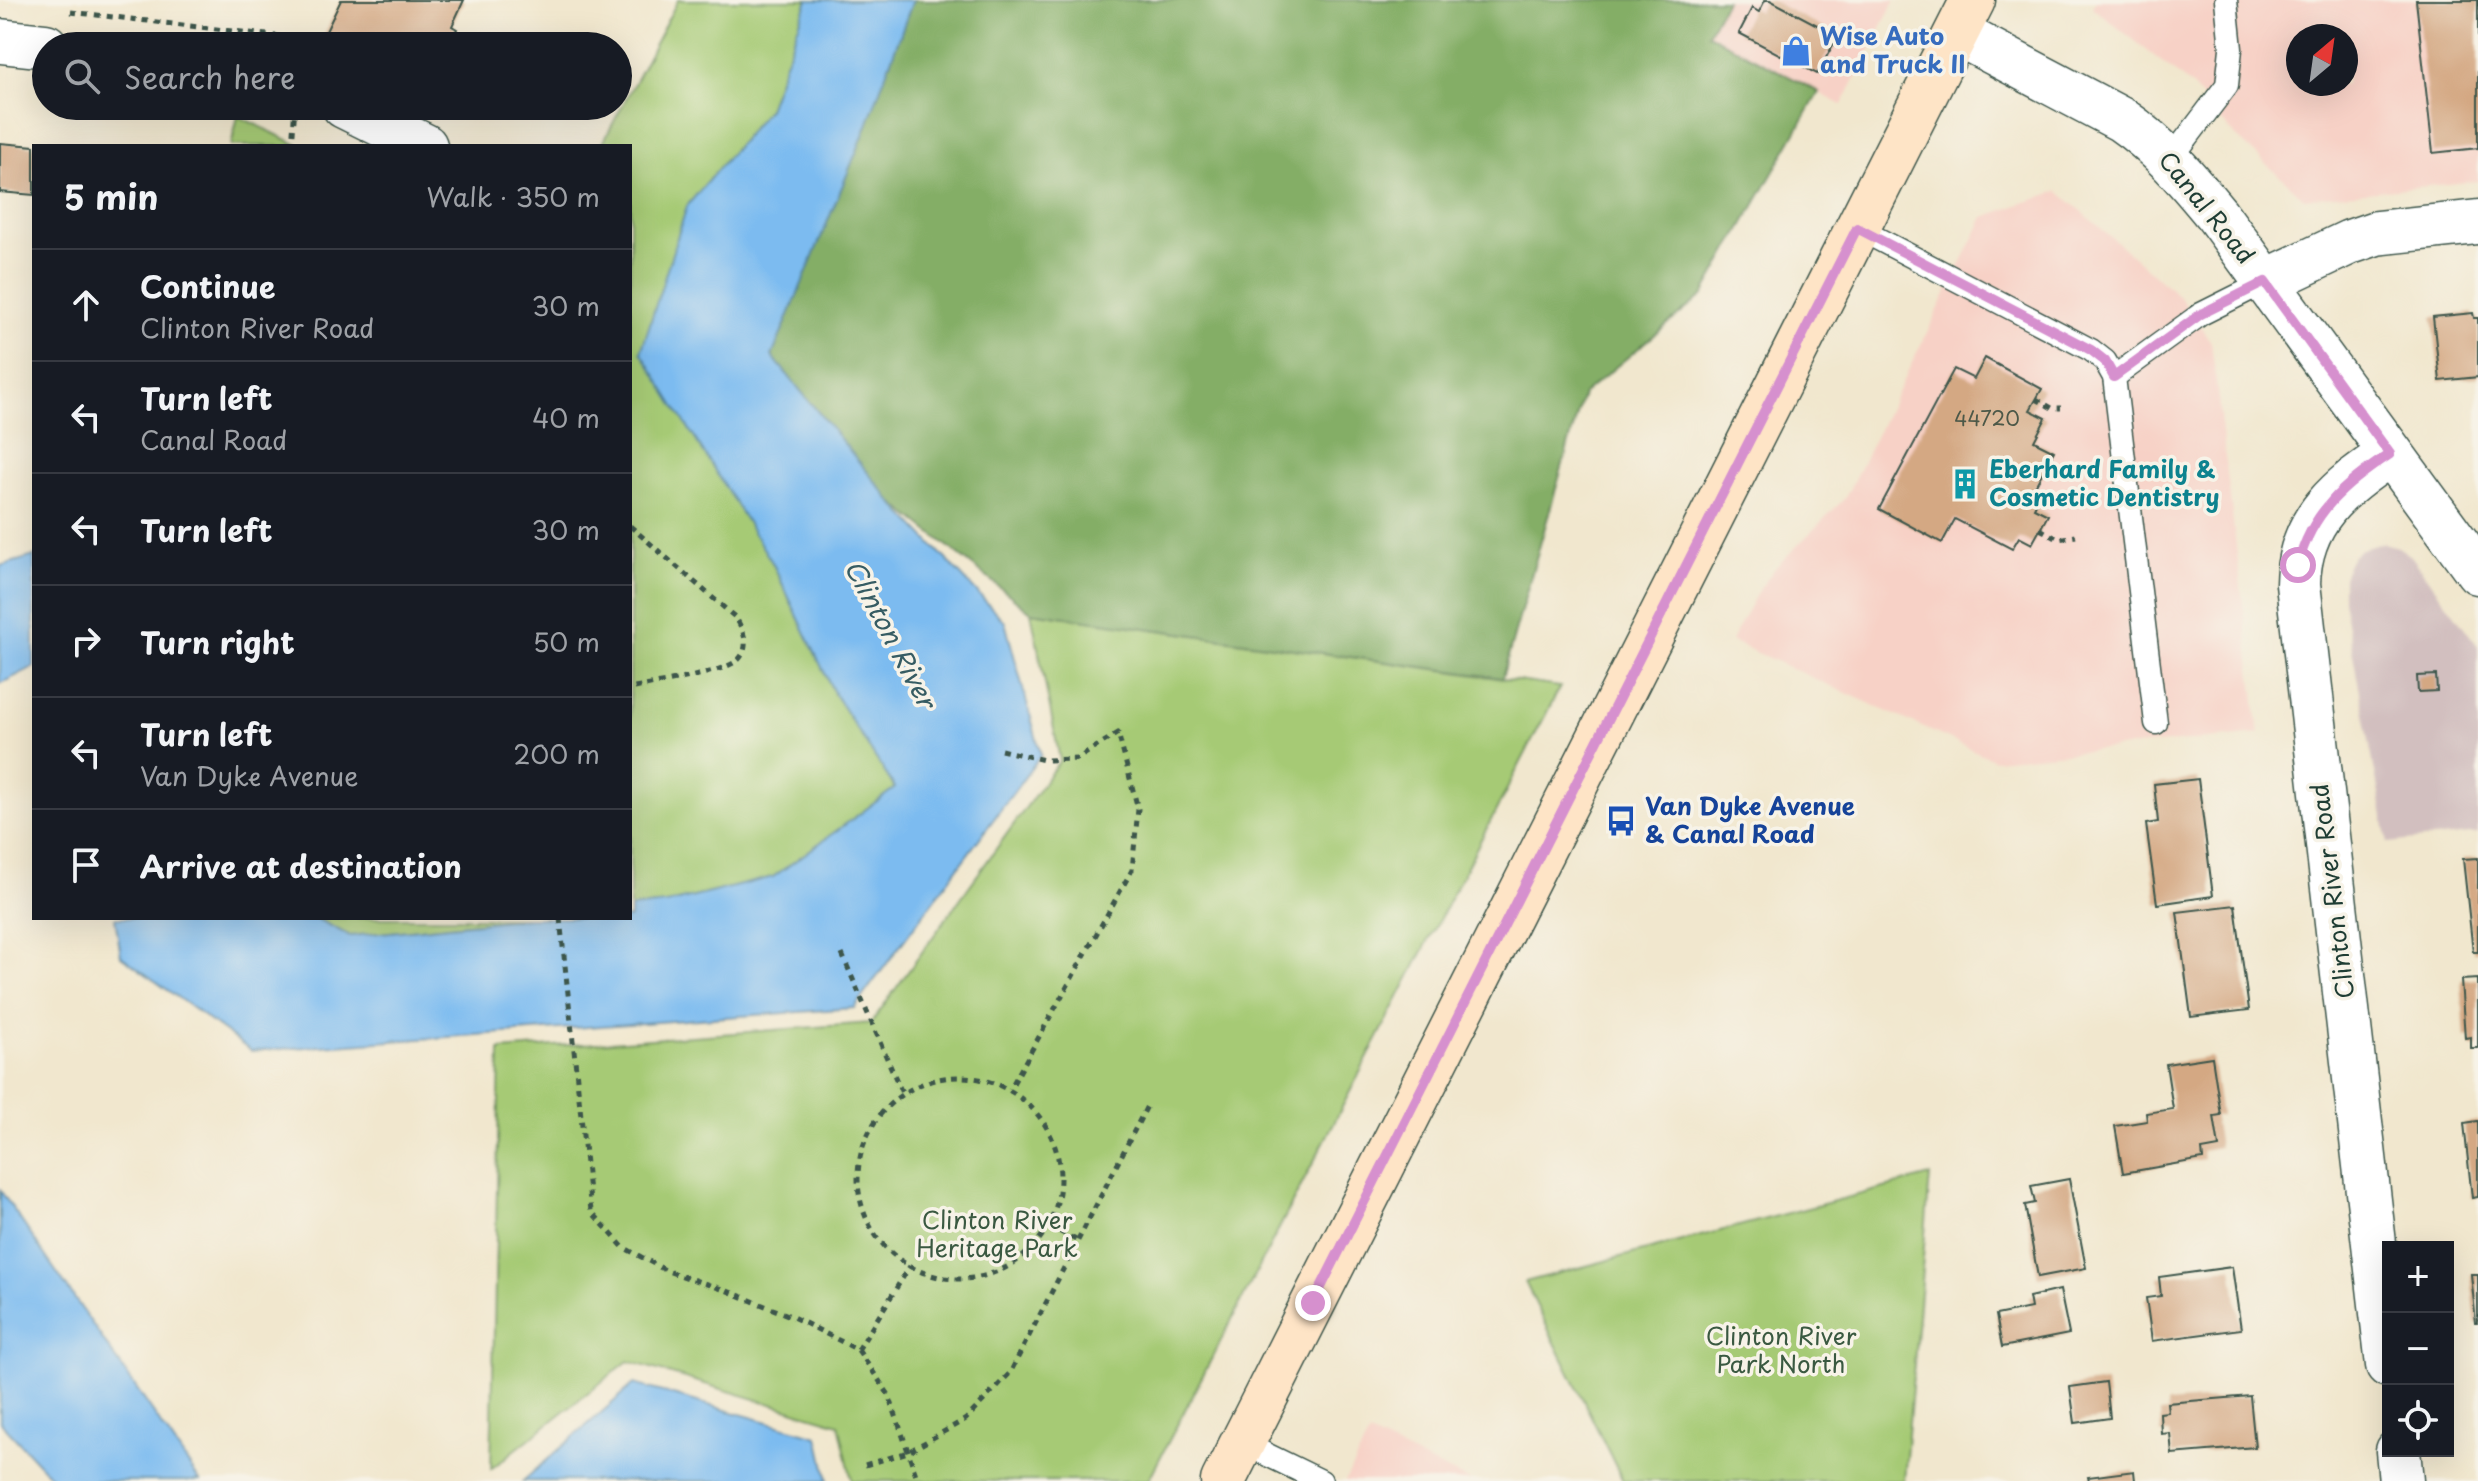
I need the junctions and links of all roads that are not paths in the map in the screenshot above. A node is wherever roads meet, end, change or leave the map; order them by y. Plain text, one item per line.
1 (2226, 0) edge
2 (1965, 16) edge
3 (32, 34) edge
4 (0, 41) edge
5 (372, 120) edge
6 (421, 144) edge
7 (2170, 160) junction
8 (2478, 222) edge
9 (1857, 228) junction
10 (2265, 282) junction
11 (2114, 377) junction
12 (2390, 454) junction
13 (2478, 572) edge
14 (2156, 723) dead end
15 (2382, 1313) edge
16 (2399, 1457) edge
17 (1233, 1462) edge
18 (1321, 1481) edge
19 (2401, 1481) edge

1 - 7 lane
2 - 7 street, Canal Road
2 - 9 main road
3 - 4 street
5 - 6 street
7 - 10 street, Canal Road
8 - 10 street
9 - 11 lane
9 - 17 main road
10 - 11 lane
10 - 12 street, Canal Road
11 - 14 lane
12 - 13 street, Canal Road
12 - 15 street, Clinton River Road
16 - 19 street
17 - 18 lane

